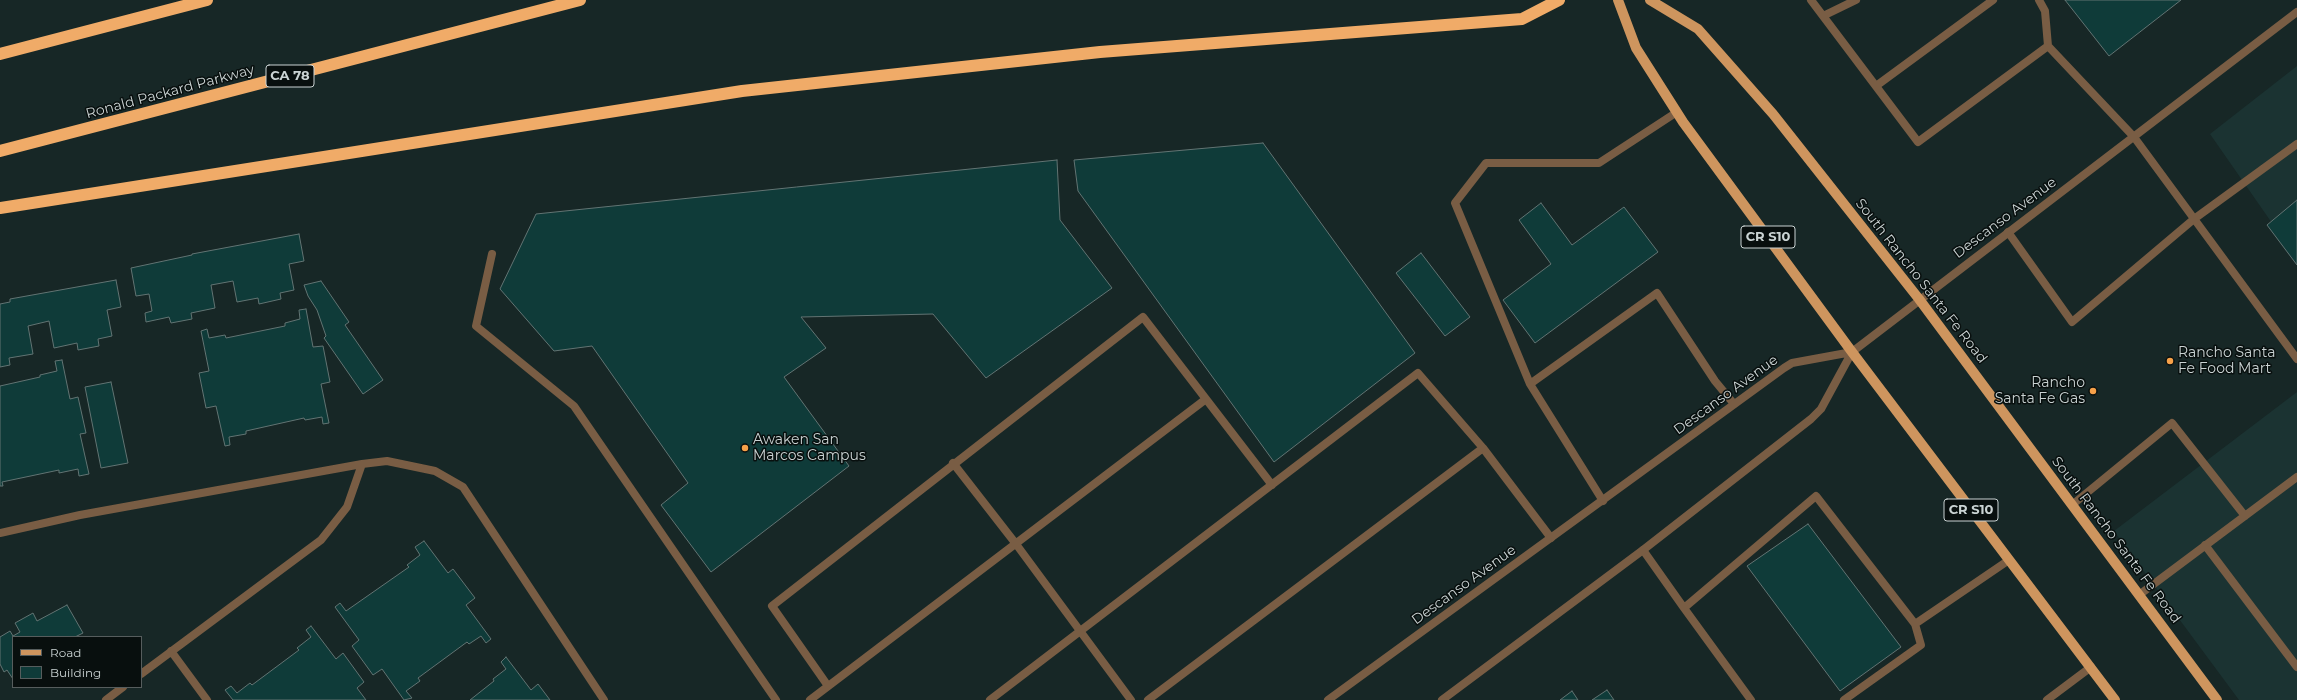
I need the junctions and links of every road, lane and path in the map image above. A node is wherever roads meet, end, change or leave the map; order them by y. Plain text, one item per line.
1 (207, 0) edge
2 (580, 0) edge
3 (1560, 0) edge
4 (1618, 0) edge
5 (1650, 0) edge
6 (1811, 0) edge
7 (1856, 0) edge
8 (1993, 0) edge
9 (2039, 0) edge
10 (2297, 12) edge
11 (1823, 16) junction
12 (2048, 46) junction
13 (0, 54) edge
14 (1876, 86) junction
15 (1677, 112) junction
16 (2134, 136) junction
17 (2297, 144) edge
18 (0, 152) edge
19 (0, 208) edge
20 (2194, 219) junction
21 (2008, 232) junction
22 (492, 254) dead end
23 (1920, 299) junction
24 (1852, 352) junction
25 (2297, 359) edge
26 (1530, 384) junction
27 (1206, 400) junction
28 (1734, 404) junction
29 (1483, 448) junction
30 (953, 463) junction
31 (362, 464) junction
32 (2297, 477) edge
33 (1272, 485) junction
34 (1603, 501) junction
35 (2072, 506) junction
36 (2245, 516) junction
37 (0, 533) edge
38 (1550, 538) junction
39 (1016, 544) junction
40 (2205, 546) junction
41 (1643, 550) junction
42 (2009, 560) junction
43 (2139, 595) junction
44 (1684, 608) junction
45 (1915, 624) junction
46 (1080, 631) junction
47 (171, 651) junction
48 (2091, 667) junction
49 (2297, 667) edge
50 (142, 673) edge
51 (828, 686) junction
52 (123, 688) edge
53 (106, 700) edge
54 (207, 700) edge
55 (604, 700) edge
56 (776, 700) edge
57 (810, 700) edge
58 (990, 700) edge
59 (1131, 700) edge
60 (1148, 700) edge
61 (1328, 700) edge
62 (1442, 700) edge
63 (1751, 700) edge
64 (1844, 700) edge
65 (2046, 700) edge
66 (2116, 700) edge
67 (2217, 700) edge

1 - 13 highway
2 - 18 highway, Ronald Packard Parkway / CA 78
3 - 19 highway
4 - 15 main road, CR S10
5 - 23 main road, South Rancho Santa Fe Road
6 - 11 street
7 - 11 street
8 - 14 street
9 - 12 street
10 - 16 street, Descanso Avenue
11 - 14 street
12 - 14 street
12 - 16 street
15 - 24 main road, CR S10
15 - 26 street
16 - 20 street
16 - 21 street, Descanso Avenue
17 - 20 street
20 - 21 street
20 - 25 street
21 - 23 street, Descanso Avenue
22 - 56 street
23 - 24 street, Descanso Avenue
23 - 35 main road, South Rancho Santa Fe Road
24 - 28 street, Descanso Avenue
24 - 41 street
24 - 42 main road, CR S10
26 - 28 street
26 - 34 street
27 - 30 street
27 - 33 street
27 - 39 street
28 - 34 street, Descanso Avenue
29 - 33 street
29 - 38 street
29 - 60 street
30 - 39 street
30 - 51 street
31 - 37 street
31 - 47 street
31 - 55 street
32 - 36 street
33 - 46 street
34 - 38 street, Descanso Avenue
35 - 36 street
35 - 43 main road, South Rancho Santa Fe Road
36 - 40 street
38 - 61 street, Descanso Avenue
39 - 46 street
39 - 51 street
40 - 43 street
40 - 49 street
41 - 44 street
41 - 62 street
42 - 45 street
42 - 48 main road, CR S10
43 - 67 main road, South Rancho Santa Fe Road
44 - 45 street
44 - 63 street
45 - 64 street
46 - 58 street
46 - 59 street
47 - 50 street
47 - 54 street
48 - 65 street
48 - 66 main road, CR S10
51 - 57 street
52 - 53 street

